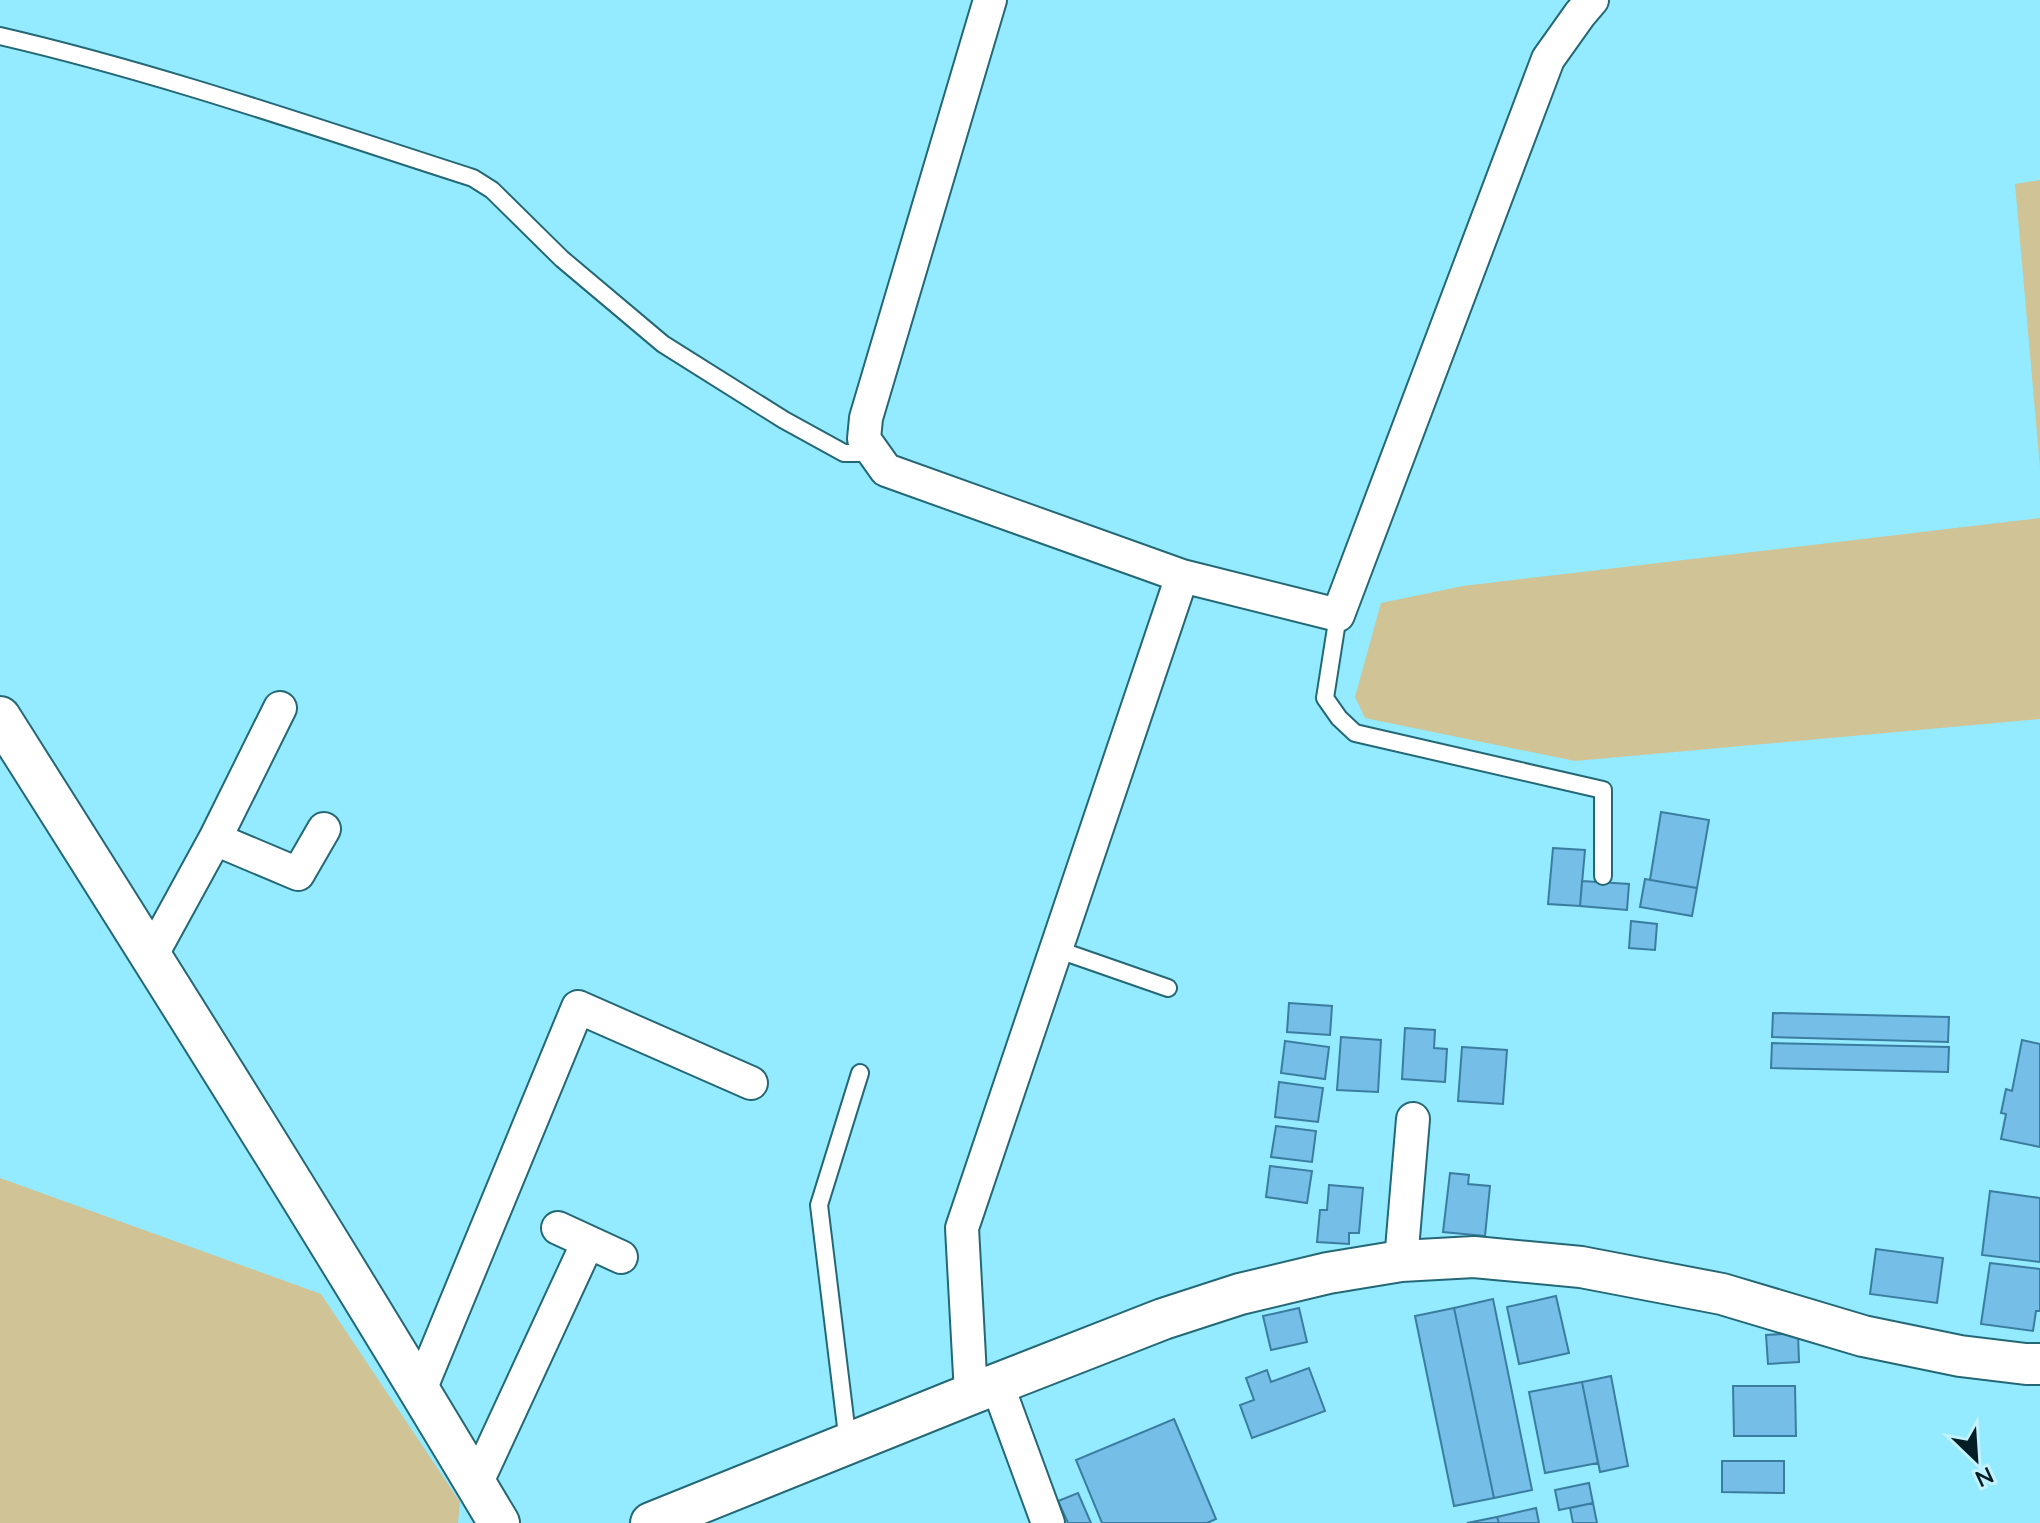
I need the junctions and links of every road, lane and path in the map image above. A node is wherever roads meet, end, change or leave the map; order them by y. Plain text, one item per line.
1 (990, 0) edge
2 (1592, 0) edge
3 (0, 36) edge
4 (873, 453) junction
5 (1182, 576) junction
6 (1338, 615) junction
7 (280, 708) dead end
8 (0, 717) edge
9 (324, 829) dead end
10 (215, 839) junction
11 (1603, 876) dead end
12 (1056, 949) junction
13 (151, 956) junction
14 (1168, 988) dead end
15 (860, 1073) dead end
16 (751, 1083) dead end
17 (1413, 1119) dead end
18 (558, 1228) dead end
19 (588, 1242) junction
20 (621, 1257) dead end
21 (1401, 1261) junction
22 (2040, 1364) edge
23 (984, 1389) junction
24 (420, 1390) junction
25 (848, 1443) junction
26 (476, 1484) junction
27 (499, 1523) edge
28 (651, 1523) edge
29 (1048, 1523) edge

1 - 4 street
2 - 6 street
3 - 4 lane
4 - 5 street
5 - 6 street
5 - 12 street
6 - 11 lane
7 - 10 street
8 - 13 street
9 - 10 street
10 - 13 street
12 - 14 lane
12 - 23 street
13 - 24 street
15 - 25 lane
16 - 24 street
17 - 21 street
18 - 19 street
19 - 20 street
19 - 26 street
21 - 22 street
21 - 23 street
23 - 25 street
23 - 29 street
24 - 26 street
25 - 28 street
26 - 27 street

